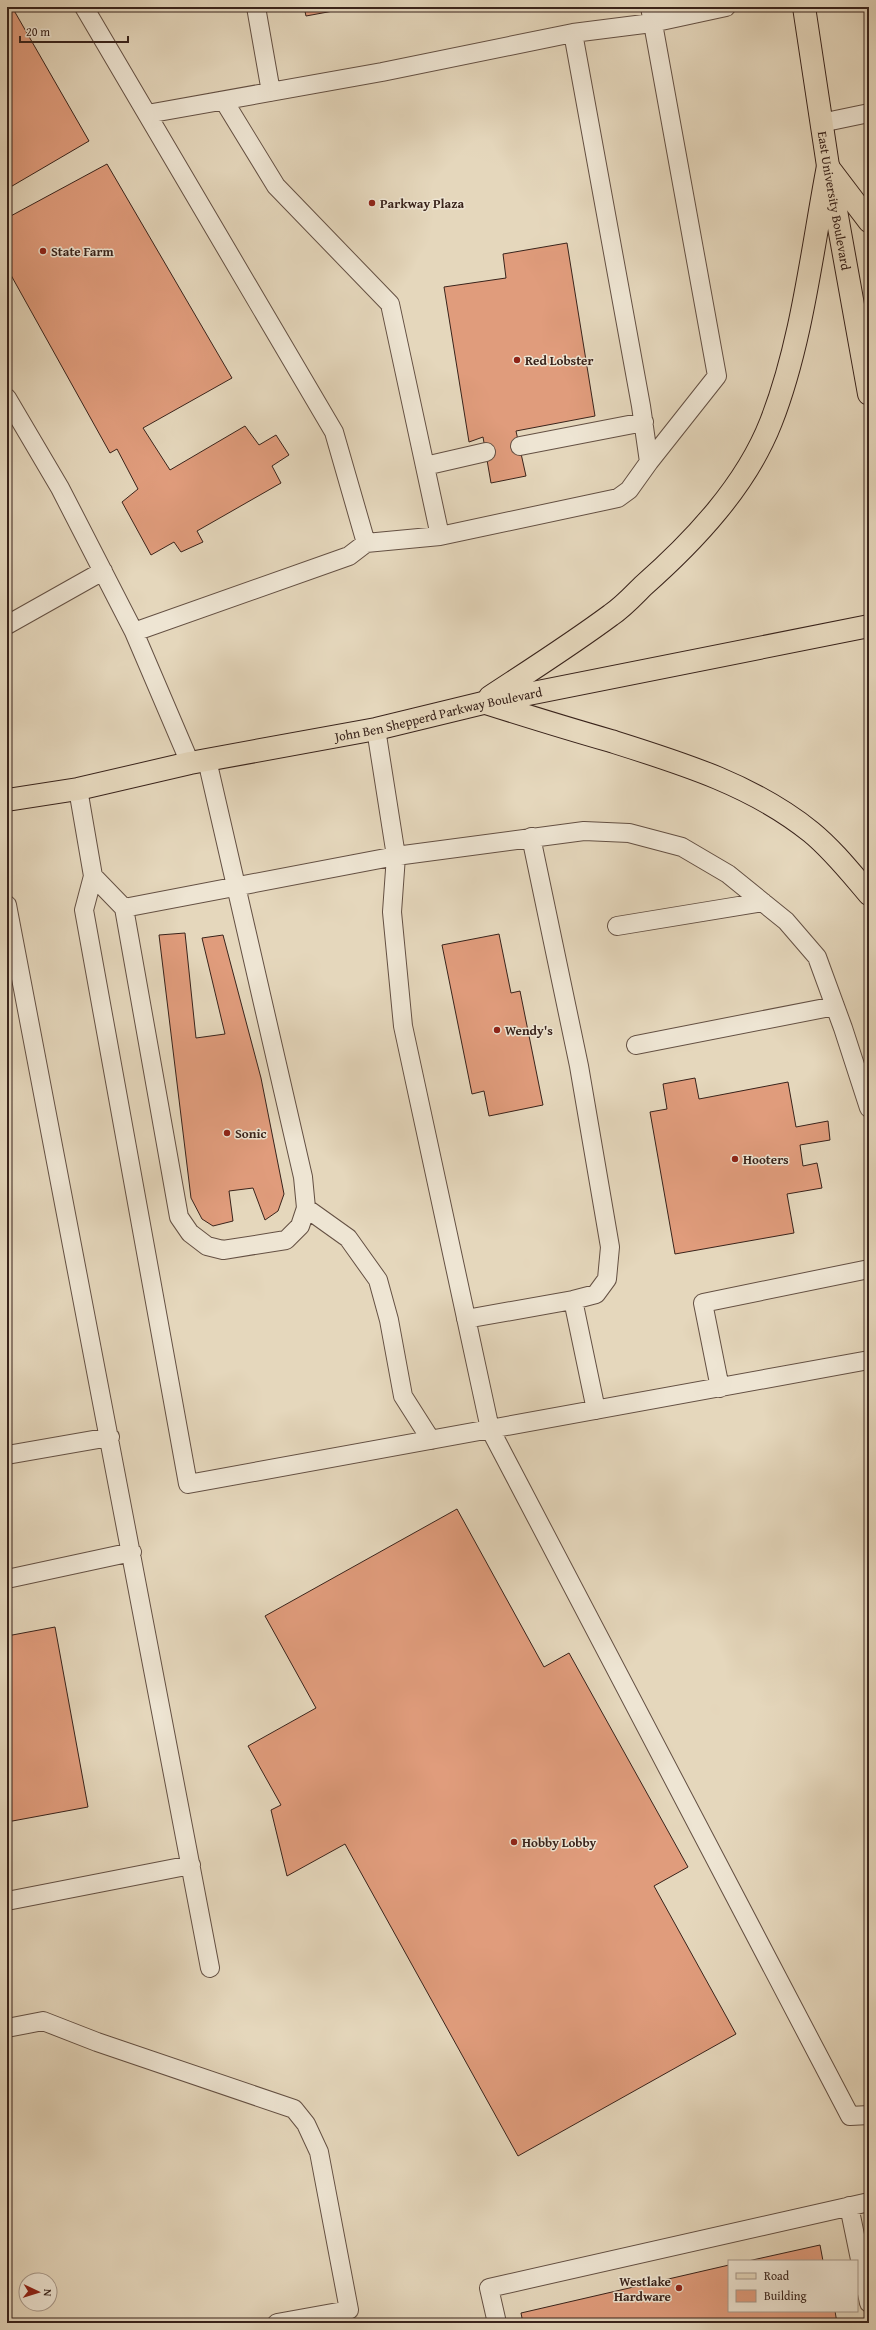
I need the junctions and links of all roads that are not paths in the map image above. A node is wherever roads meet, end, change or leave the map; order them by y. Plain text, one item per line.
1 (84, 7) edge
2 (256, 7) edge
3 (726, 7) edge
4 (804, 7) edge
5 (651, 15) edge
6 (573, 33) junction
7 (271, 92) junction
8 (224, 101) junction
9 (869, 113) edge
10 (147, 114) junction
11 (821, 123) junction
12 (828, 166) junction
13 (869, 222) edge
14 (869, 394) edge
15 (7, 398) edge
16 (644, 422) junction
17 (520, 446) dead end
18 (486, 452) dead end
19 (649, 462) junction
20 (425, 466) junction
21 (440, 536) junction
22 (366, 543) junction
23 (103, 571) junction
24 (7, 625) edge
25 (869, 626) edge
26 (134, 632) junction
27 (483, 702) junction
28 (376, 729) junction
29 (199, 762) junction
30 (78, 789) junction
31 (7, 800) edge
32 (531, 837) junction
33 (396, 856) junction
34 (94, 876) junction
35 (236, 886) junction
36 (869, 894) edge
37 (763, 902) junction
38 (7, 905) edge
39 (124, 908) junction
40 (617, 926) dead end
41 (12, 961) edge
42 (835, 1006) junction
43 (636, 1045) dead end
44 (869, 1108) edge
45 (306, 1208) junction
46 (869, 1269) edge
47 (573, 1300) junction
48 (466, 1319) junction
49 (869, 1360) edge
50 (720, 1388) junction
51 (596, 1410) junction
52 (490, 1429) junction
53 (110, 1437) junction
54 (430, 1440) junction
55 (7, 1455) edge
56 (132, 1552) junction
57 (7, 1579) edge
58 (191, 1864) junction
59 (7, 1901) edge
60 (210, 1968) dead end
61 (7, 2028) edge
62 (869, 2115) edge
63 (869, 2202) edge
64 (849, 2206) junction
65 (869, 2303) edge
66 (277, 2323) edge
67 (497, 2323) edge

1 - 10 lane
2 - 7 lane
3 - 5 lane
4 - 11 main road, East University Boulevard
5 - 6 lane
5 - 19 lane
6 - 7 lane
6 - 16 lane
7 - 8 lane
8 - 10 lane
8 - 20 lane
9 - 11 lane
10 - 22 lane
11 - 12 main road, East University Boulevard
12 - 13 main road
12 - 14 main road, East University Boulevard
12 - 27 main road
15 - 23 lane
16 - 17 lane
16 - 19 lane
18 - 20 lane
19 - 21 lane
20 - 21 lane
21 - 22 lane
22 - 26 lane
23 - 24 lane
23 - 26 lane
25 - 27 main road, John Ben Shepperd Parkway Boulevard
26 - 29 lane
27 - 28 main road, John Ben Shepperd Parkway Boulevard
27 - 36 main road
28 - 29 main road, John Ben Shepperd Parkway Boulevard
28 - 33 lane
29 - 30 main road, John Ben Shepperd Parkway Boulevard
29 - 35 lane
30 - 31 main road, John Ben Shepperd Parkway Boulevard
30 - 34 lane
32 - 33 lane
32 - 37 lane
32 - 47 lane
33 - 35 lane
33 - 48 lane
34 - 39 lane
34 - 54 lane
35 - 39 lane
35 - 45 lane
37 - 40 lane
37 - 42 lane
38 - 41 lane
39 - 45 lane
41 - 53 lane
42 - 43 lane
42 - 44 lane
45 - 54 lane
46 - 50 lane
47 - 48 lane
47 - 51 lane
48 - 52 lane
49 - 50 lane
50 - 51 lane
51 - 52 lane
52 - 54 lane
52 - 62 lane
53 - 55 lane
53 - 56 lane
56 - 57 lane
56 - 58 lane
58 - 59 lane
58 - 60 lane
61 - 66 lane
63 - 64 lane
64 - 65 lane
64 - 67 lane

